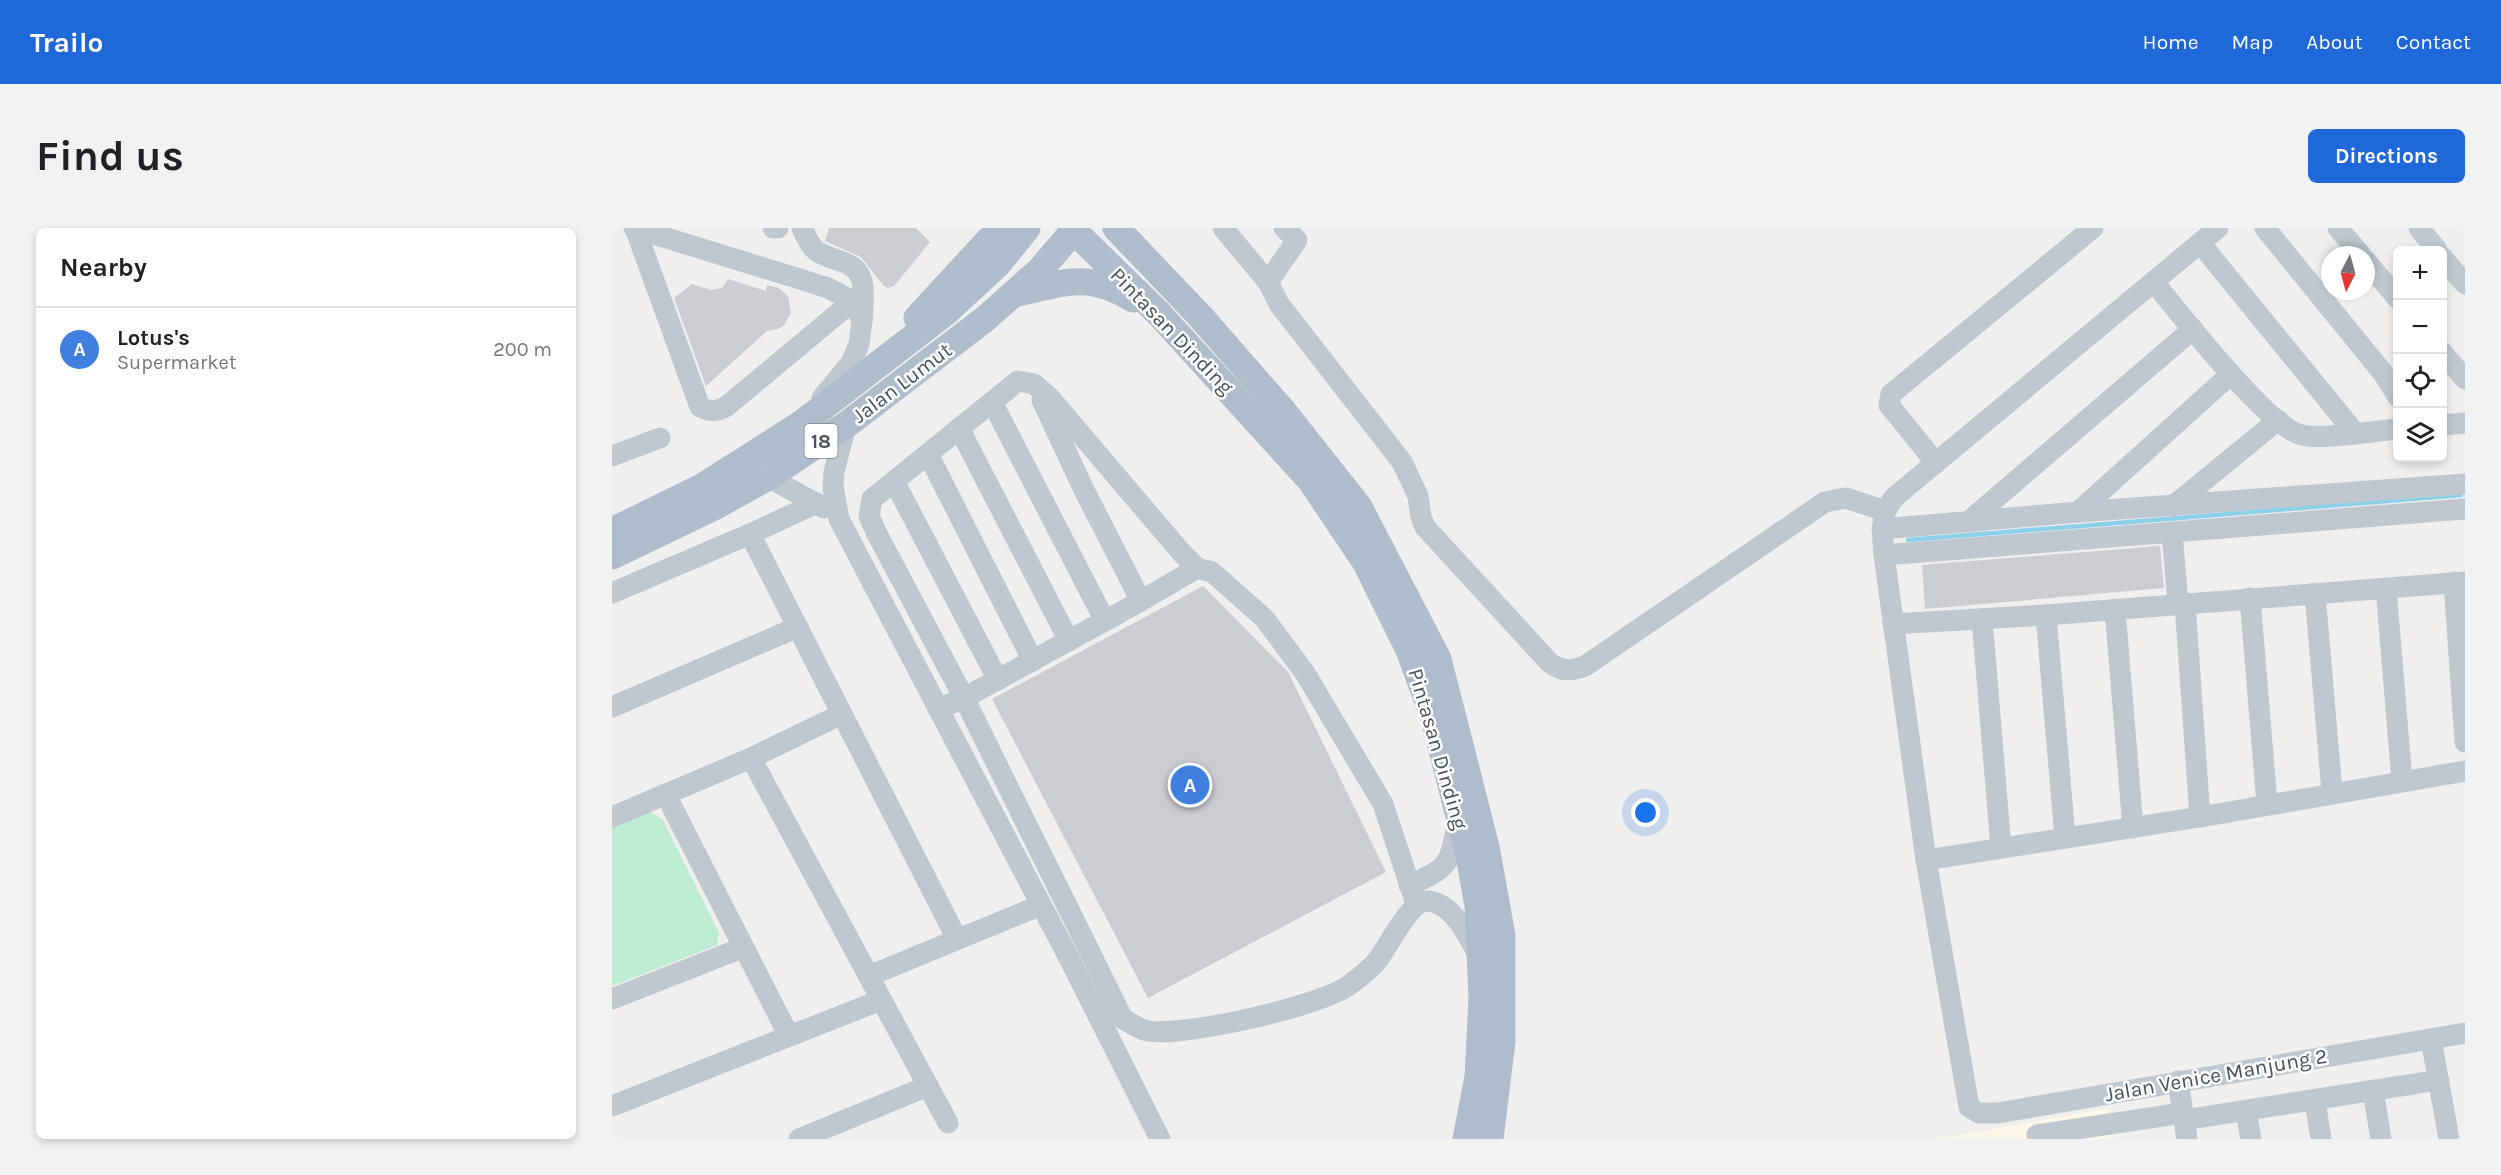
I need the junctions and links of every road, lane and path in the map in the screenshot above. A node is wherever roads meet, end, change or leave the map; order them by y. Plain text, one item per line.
1 (634, 228) edge
2 (772, 228) edge
3 (778, 228) edge
4 (802, 228) edge
5 (1000, 228) edge
6 (1027, 228) edge
7 (1116, 228) edge
8 (1146, 228) edge
9 (1223, 228) edge
10 (1284, 228) edge
11 (2093, 228) edge
12 (2218, 228) edge
13 (2265, 228) edge
14 (2338, 228) edge
15 (2419, 228) edge
16 (1074, 229) edge
17 (2200, 243) junction
18 (2353, 246) edge
19 (2435, 246) edge
20 (2447, 263) edge
21 (1159, 272) junction
22 (2375, 272) edge
23 (1268, 282) junction
24 (2154, 282) junction
25 (2465, 284) edge
26 (2393, 294) edge
27 (1011, 295) junction
28 (853, 301) junction
29 (1160, 315) junction
30 (862, 321) junction
31 (2193, 329) junction
32 (872, 368) junction
33 (2231, 374) junction
34 (1034, 384) junction
35 (2393, 390) edge
36 (992, 402) junction
37 (2278, 420) junction
38 (2465, 423) edge
39 (801, 424) junction
40 (846, 425) junction
41 (2447, 425) edge
42 (959, 428) junction
43 (2393, 429) edge
44 (2355, 433) junction
45 (660, 438) dead end
46 (928, 454) junction
47 (612, 456) edge
48 (1936, 463) junction
49 (768, 477) junction
50 (894, 481) junction
51 (2465, 484) edge
52 (817, 502) junction
53 (2173, 506) junction
54 (2465, 509) edge
55 (2078, 512) junction
56 (839, 519) junction
57 (1883, 520) junction
58 (1968, 522) junction
59 (612, 531) edge
60 (2172, 532) junction
61 (750, 534) junction
62 (1884, 555) junction
63 (612, 556) edge
64 (1197, 568) junction
65 (2460, 582) edge
66 (2386, 588) junction
67 (612, 593) edge
68 (2315, 593) junction
69 (2250, 598) junction
70 (1141, 601) junction
71 (2182, 604) junction
72 (2115, 609) junction
73 (2046, 615) junction
74 (1982, 619) junction
75 (1105, 621) junction
76 (1893, 624) junction
77 (798, 627) junction
78 (1069, 641) junction
79 (1033, 661) junction
80 (998, 680) junction
81 (964, 698) junction
82 (612, 707) edge
83 (938, 709) junction
84 (842, 714) junction
85 (2465, 742) edge
86 (751, 758) junction
87 (2465, 771) edge
88 (2402, 781) junction
89 (2332, 792) junction
90 (666, 795) junction
91 (2267, 804) junction
92 (612, 817) edge
93 (1459, 817) junction
94 (2200, 817) junction
95 (2133, 828) junction
96 (2065, 838) junction
97 (2001, 848) junction
98 (1926, 860) junction
99 (1412, 895) junction
100 (1041, 905) junction
101 (957, 939) junction
102 (742, 948) junction
103 (1079, 953) junction
104 (1481, 960) junction
105 (869, 976) junction
106 (612, 999) edge
107 (881, 1000) junction
108 (2465, 1033) edge
109 (789, 1036) junction
110 (2431, 1039) junction
111 (1502, 1041) junction
112 (2439, 1080) junction
113 (2178, 1081) junction
114 (928, 1086) junction
115 (2373, 1091) junction
116 (2315, 1101) junction
117 (612, 1106) edge
118 (2032, 1108) junction
119 (2246, 1111) junction
120 (948, 1123) dead end
121 (2185, 1124) edge
122 (2113, 1131) edge
123 (2037, 1137) edge
124 (799, 1139) edge
125 (1160, 1139) edge
126 (1466, 1139) edge
127 (1491, 1139) edge
128 (1499, 1139) edge
129 (2251, 1139) edge
130 (2321, 1139) edge
131 (2381, 1139) edge
132 (2449, 1139) edge

1 - 28 street
1 - 28 street
2 - 3 street
4 - 30 street
5 - 32 main road
6 - 32 main road, Jalan Lumut / 18
7 - 21 main road, Pintasan Dinding
8 - 21 main road
9 - 23 street
10 - 23 street
11 - 48 street
12 - 17 street
13 - 35 street
14 - 18 street
15 - 19 street
16 - 27 main road, Jalan Lumut / 18
16 - 29 main road, Pintasan Dinding
17 - 24 street
17 - 44 street
20 - 25 street
21 - 111 main road, Pintasan Dinding
22 - 26 street
23 - 57 street
24 - 31 street
24 - 48 street
27 - 29 main road
27 - 40 main road, Jalan Lumut / 18
28 - 30 street
29 - 93 main road, Pintasan Dinding
30 - 39 street
31 - 33 street
31 - 58 street
32 - 39 main road, Jalan Lumut / 18
33 - 37 street
33 - 55 street
34 - 36 street
34 - 64 street
34 - 70 street
36 - 42 street
36 - 75 street
37 - 44 street
37 - 53 street
38 - 41 street
39 - 59 main road, Jalan Lumut / 18
40 - 49 main road, Jalan Lumut / 18
40 - 56 street
42 - 46 street
42 - 78 street
43 - 44 street
45 - 47 street
46 - 50 street
46 - 79 street
48 - 57 street
49 - 52 street
49 - 63 main road, Jalan Lumut / 18
50 - 80 street
50 - 81 street
51 - 53 street
52 - 56 street
52 - 61 street
53 - 55 street
54 - 60 street
55 - 58 street
56 - 83 street
57 - 58 street
57 - 62 street
60 - 62 street
60 - 71 street
61 - 67 street
61 - 77 street
62 - 76 street
64 - 70 street
64 - 99 street
65 - 66 street
65 - 85 street
66 - 68 street
66 - 88 street
68 - 69 street
68 - 89 street
69 - 71 street
69 - 91 street
70 - 75 street
71 - 72 street
71 - 94 street
72 - 73 street
72 - 95 street
73 - 74 street
73 - 96 street
74 - 76 street
74 - 97 street
75 - 78 street
76 - 98 street
77 - 82 street
77 - 84 street
78 - 79 street
79 - 80 street
80 - 81 street
81 - 83 street
81 - 103 street
83 - 100 street
84 - 86 street
84 - 101 street
86 - 90 street
86 - 105 street
87 - 88 street
88 - 89 street
89 - 91 street
90 - 92 street
90 - 102 street
91 - 94 street
93 - 99 street
93 - 104 main road, Pintasan Dinding
94 - 95 street
95 - 96 street
96 - 97 street
97 - 98 street
98 - 118 street, Jalan Venice Manjung 2
99 - 103 street
99 - 104 street
100 - 101 street
100 - 103 street
101 - 105 street
102 - 106 street
102 - 109 street
103 - 125 street
104 - 126 main road, Pintasan Dinding
105 - 107 street
107 - 109 street
107 - 114 street
108 - 110 street, Jalan Venice Manjung 2
109 - 117 street
110 - 112 street
110 - 113 street, Jalan Venice Manjung 2
111 - 127 main road, Pintasan Dinding
111 - 128 street
112 - 115 street
112 - 132 street
113 - 118 street, Jalan Venice Manjung 2
113 - 121 street
114 - 120 street
114 - 124 street
115 - 116 street
115 - 131 street
116 - 119 street
116 - 130 street
118 - 123 street
119 - 121 street
119 - 129 street
121 - 122 street
122 - 123 street

